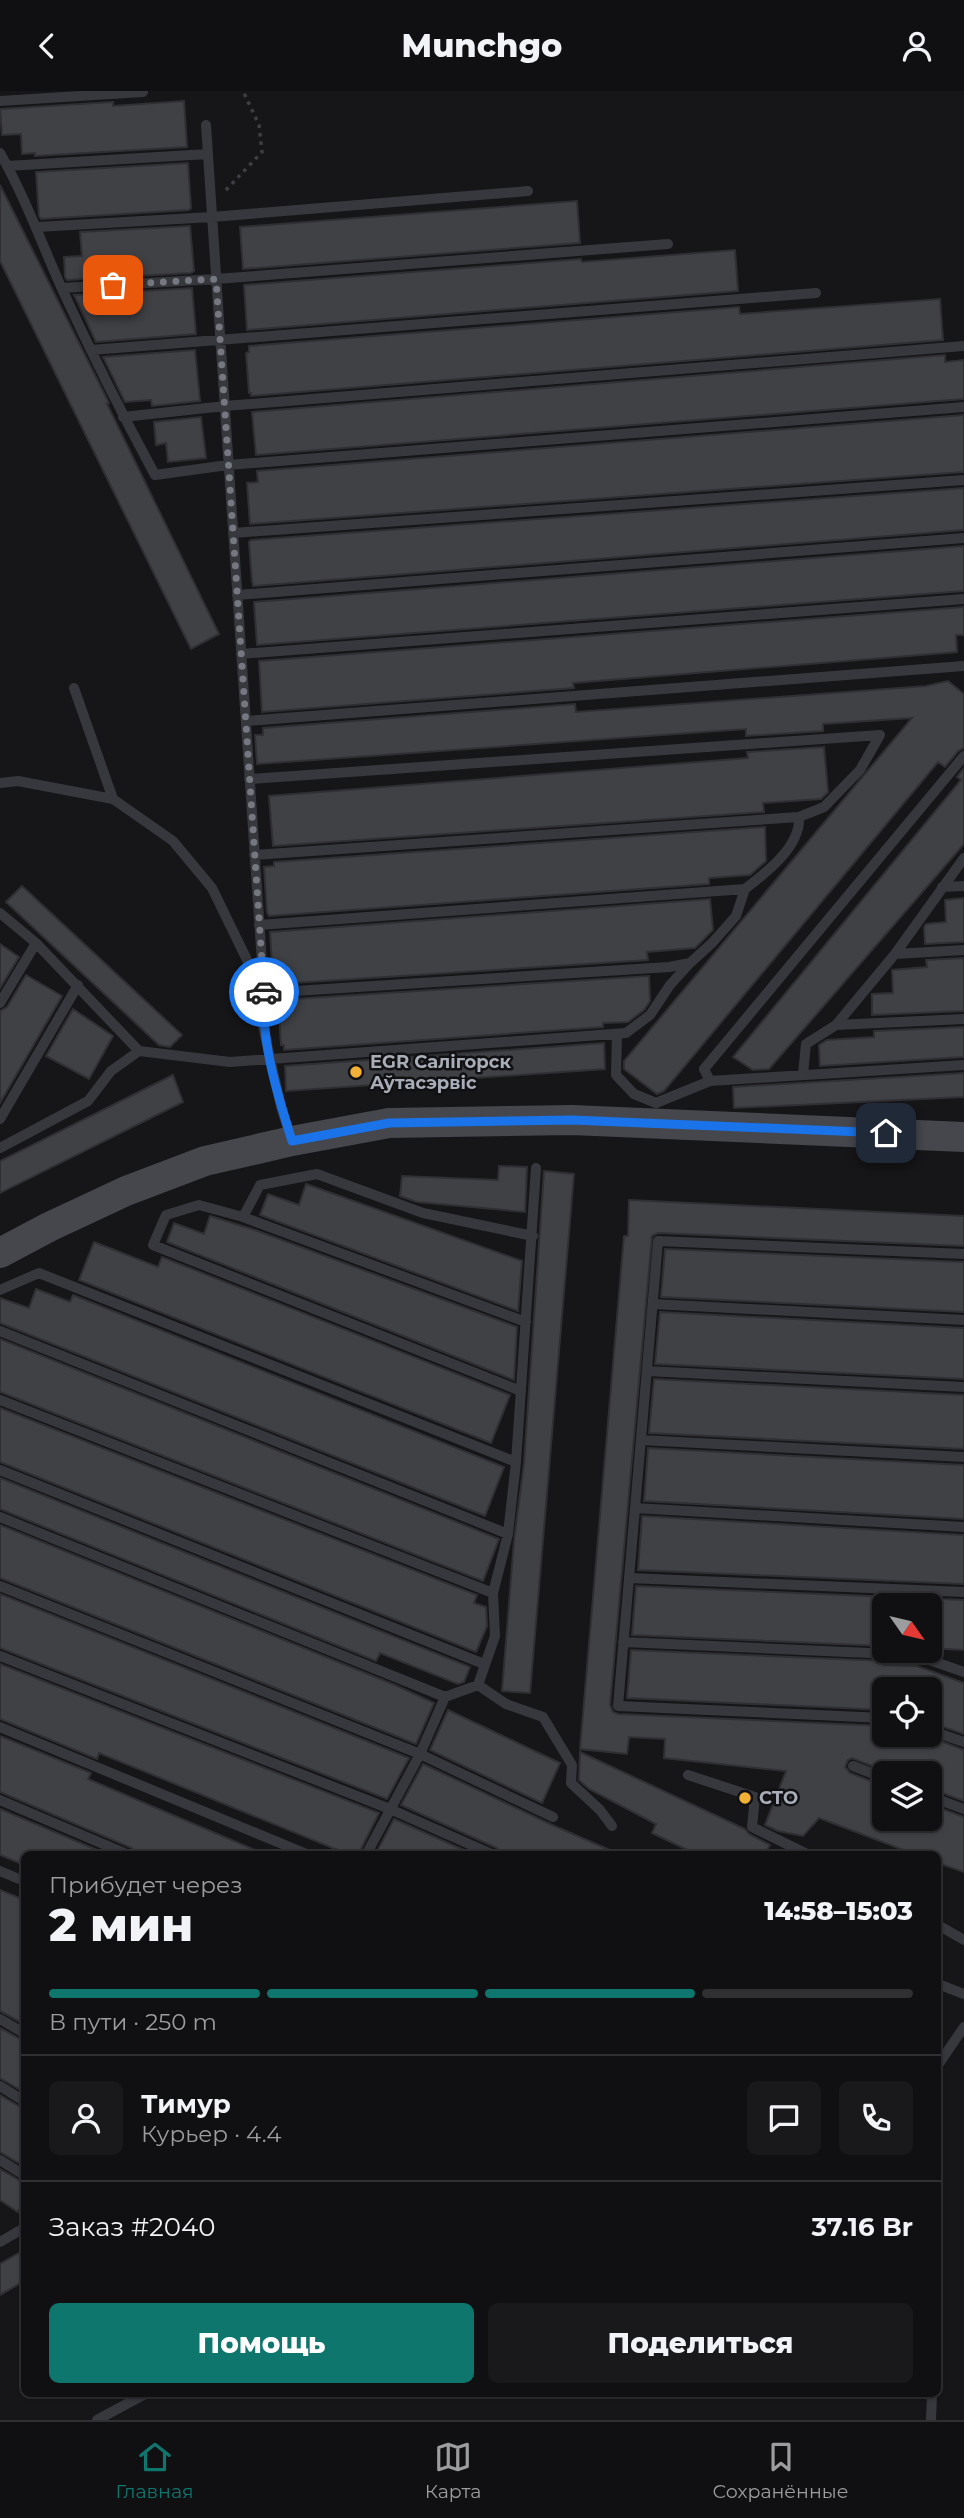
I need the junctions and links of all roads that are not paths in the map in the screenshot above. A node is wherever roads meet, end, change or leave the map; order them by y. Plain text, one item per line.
1 (143, 92) edge
2 (0, 101) edge
3 (206, 125) dead end
4 (0, 153) edge
5 (208, 154) junction
6 (7, 166) junction
7 (528, 191) dead end
8 (212, 218) junction
9 (37, 227) junction
10 (668, 244) dead end
11 (216, 279) junction
12 (62, 288) junction
13 (816, 293) dead end
14 (220, 341) junction
15 (964, 347) edge
16 (91, 350) junction
17 (225, 406) junction
18 (964, 407) edge
19 (123, 417) junction
20 (228, 465) junction
21 (964, 479) edge
22 (233, 533) junction
23 (964, 538) edge
24 (237, 595) junction
25 (964, 599) edge
26 (241, 654) junction
27 (964, 664) edge
28 (74, 688) dead end
29 (246, 721) junction
30 (964, 756) edge
31 (249, 779) junction
32 (0, 783) edge
33 (113, 799) junction
34 (799, 817) junction
35 (254, 855) junction
36 (964, 858) edge
37 (964, 886) edge
38 (942, 887) junction
39 (745, 889) junction
40 (0, 913) edge
41 (259, 925) junction
42 (36, 943) junction
43 (964, 950) edge
44 (894, 954) junction
45 (690, 963) junction
46 (78, 985) junction
47 (264, 993) junction
48 (0, 1003) edge
49 (262, 1019) junction
50 (964, 1019) edge
51 (836, 1025) junction
52 (617, 1034) junction
53 (139, 1051) junction
54 (271, 1059) junction
55 (964, 1065) edge
56 (803, 1074) junction
57 (710, 1081) junction
58 (0, 1119) edge
59 (964, 1137) edge
60 (292, 1141) junction
61 (0, 1148) edge
62 (536, 1168) dead end
63 (243, 1217) junction
64 (533, 1236) junction
65 (0, 1253) edge
66 (964, 1254) edge
67 (0, 1290) edge
68 (653, 1304) junction
69 (964, 1320) edge
70 (526, 1322) junction
71 (0, 1331) edge
72 (647, 1371) junction
73 (964, 1387) edge
74 (521, 1391) junction
75 (0, 1400) edge
76 (641, 1440) junction
77 (964, 1457) edge
78 (516, 1462) junction
79 (0, 1471) edge
80 (635, 1508) junction
81 (0, 1517) edge
82 (964, 1527) edge
83 (508, 1534) junction
84 (629, 1578) junction
85 (0, 1586) edge
86 (964, 1592) edge
87 (493, 1593) junction
88 (623, 1642) junction
89 (0, 1656) edge
90 (484, 1664) junction
91 (964, 1672) edge
92 (478, 1685) junction
93 (445, 1697) junction
94 (872, 1717) edge
95 (0, 1727) edge
96 (942, 1734) edge
97 (964, 1742) edge
98 (420, 1754) junction
99 (853, 1766) dead end
100 (872, 1773) edge
101 (688, 1775) dead end
102 (0, 1800) edge
103 (942, 1801) edge
104 (390, 1809) junction
105 (964, 1809) edge
106 (553, 1817) dead end
107 (612, 1826) dead end
108 (120, 1851) edge
109 (299, 1851) edge
110 (368, 1851) edge
111 (485, 1851) edge
112 (801, 1851) edge
113 (0, 1871) edge
114 (21, 1880) edge
115 (941, 1927) edge
116 (964, 1940) edge
117 (941, 1985) edge
118 (964, 1994) edge
119 (0, 2019) edge
120 (964, 2027) edge
121 (21, 2031) edge
122 (941, 2060) edge
123 (0, 2086) edge
124 (21, 2099) edge
125 (0, 2160) edge
126 (21, 2173) edge
127 (21, 2230) edge
128 (1, 2241) edge
129 (139, 2397) edge
130 (932, 2397) edge
131 (97, 2420) edge
132 (931, 2420) edge

1 - 2 lane
3 - 5 lane
4 - 6 lane
5 - 6 lane
5 - 8 lane
6 - 9 lane
7 - 8 lane
8 - 9 lane
8 - 11 lane
9 - 12 lane
10 - 11 lane
11 - 12 lane
11 - 14 lane
12 - 16 lane
13 - 14 lane
14 - 16 lane
14 - 17 lane
15 - 17 lane
16 - 19 lane
17 - 19 lane
17 - 20 lane
18 - 20 lane
19 - 20 lane
20 - 22 lane
21 - 22 lane
22 - 24 lane
23 - 24 lane
24 - 26 lane
25 - 26 lane
26 - 29 lane
27 - 29 lane
28 - 33 lane
29 - 31 lane
30 - 57 lane
31 - 34 lane
31 - 35 lane
32 - 33 lane
33 - 49 lane
34 - 35 lane
34 - 39 lane
35 - 41 lane
36 - 38 lane
37 - 38 lane
38 - 44 lane
39 - 41 lane
39 - 45 lane
40 - 42 lane
41 - 47 lane
42 - 46 lane
42 - 48 lane
43 - 44 lane
44 - 51 lane
45 - 47 lane
45 - 52 lane
46 - 53 lane
46 - 58 lane
47 - 49 lane
49 - 54 lane
50 - 51 lane
51 - 56 lane
52 - 54 lane
52 - 57 lane
53 - 54 lane
53 - 61 lane
54 - 60 lane
55 - 56 lane
56 - 57 lane
59 - 60 main road
60 - 65 main road
62 - 64 lane
63 - 64 lane
63 - 70 lane
63 - 74 lane
64 - 70 lane
66 - 68 lane
67 - 78 lane
68 - 69 lane
68 - 72 lane
70 - 74 lane
71 - 83 lane
72 - 73 lane
72 - 76 lane
74 - 78 lane
75 - 87 lane
76 - 77 lane
76 - 80 lane
78 - 83 lane
79 - 90 lane
80 - 82 lane
80 - 84 lane
81 - 93 lane
83 - 87 lane
84 - 86 lane
84 - 88 lane
85 - 98 lane
87 - 90 lane
88 - 91 lane
88 - 94 lane
89 - 104 lane
90 - 92 lane
92 - 93 lane
92 - 107 lane
93 - 98 lane
95 - 109 lane
96 - 97 lane
98 - 104 lane
98 - 106 lane
99 - 100 lane
101 - 112 lane
102 - 108 lane
103 - 105 lane
104 - 110 lane
104 - 111 lane
113 - 114 lane
115 - 116 lane
117 - 118 lane
119 - 121 lane
120 - 122 lane
123 - 124 lane
125 - 126 lane
127 - 128 lane
129 - 131 lane
130 - 132 lane

